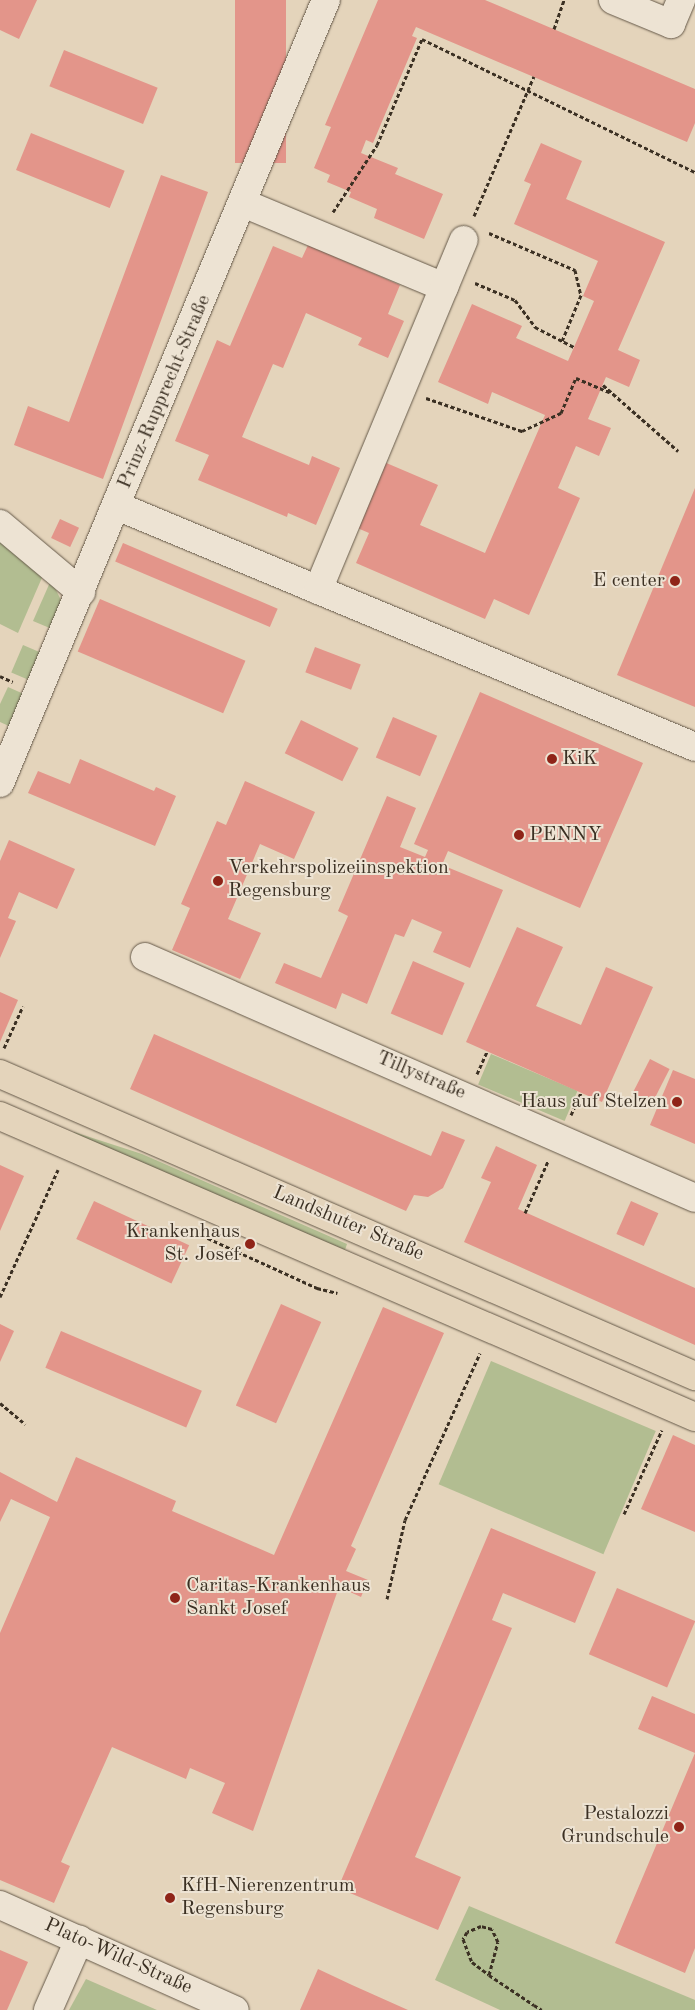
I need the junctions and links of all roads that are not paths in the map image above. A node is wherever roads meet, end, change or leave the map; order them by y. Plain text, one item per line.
1 (326, 0) edge
2 (613, 0) edge
3 (676, 12) edge
4 (243, 203) junction
5 (467, 232) road end
6 (447, 280) junction
7 (117, 506) junction
8 (0, 524) edge
9 (318, 590) junction
10 (81, 592) junction
11 (695, 747) edge
12 (0, 783) edge
13 (145, 957) dead end
14 (1, 1064) edge
15 (0, 1116) edge
16 (695, 1198) edge
17 (695, 1376) edge
18 (683, 1412) edge
19 (0, 1905) edge
20 (79, 1940) junction
21 (48, 2010) edge
22 (236, 2010) edge

1 - 4 street, Prinz-Rupprecht-Straße
2 - 3 street
4 - 6 street
4 - 7 street, Prinz-Rupprecht-Straße
5 - 6 street
6 - 9 street
7 - 9 street
7 - 10 street, Prinz-Rupprecht-Straße
8 - 10 street
9 - 11 street
10 - 12 street, Prinz-Rupprecht-Straße
13 - 16 street, Tillystraße
14 - 17 main road, Landshuter Straße
15 - 18 main road, Landshuter Straße
19 - 20 street, Plato-Wild-Straße
20 - 21 street
20 - 22 street, Plato-Wild-Straße

